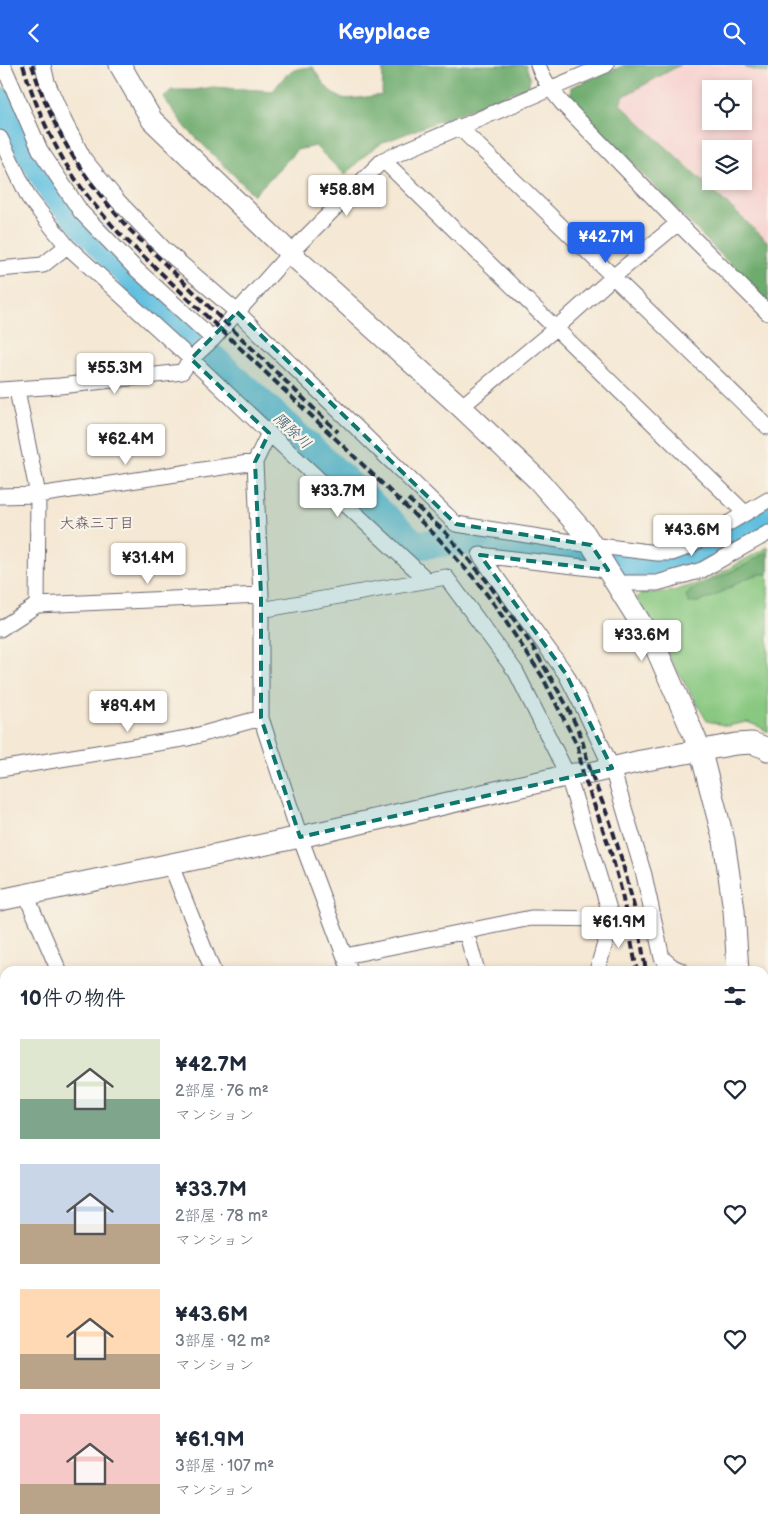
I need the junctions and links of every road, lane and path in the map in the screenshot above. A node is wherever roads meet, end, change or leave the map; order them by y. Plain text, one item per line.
1 (3, 65) edge
2 (43, 65) edge
3 (120, 65) edge
4 (538, 65) edge
5 (606, 65) edge
6 (550, 88) junction
7 (458, 127) junction
8 (0, 138) edge
9 (383, 160) junction
10 (678, 223) junction
11 (67, 246) junction
12 (290, 253) junction
13 (0, 269) edge
14 (613, 277) junction
15 (237, 312) junction
16 (768, 313) edge
17 (555, 329) junction
18 (212, 340) junction
19 (195, 356) junction
20 (0, 390) edge
21 (17, 390) junction
22 (461, 407) junction
23 (768, 427) edge
24 (269, 433) junction
25 (255, 462) junction
26 (38, 495) junction
27 (0, 496) edge
28 (768, 499) edge
29 (745, 513) junction
30 (768, 533) edge
31 (603, 563) junction
32 (427, 580) junction
33 (261, 602) junction
34 (37, 605) junction
35 (0, 629) edge
36 (261, 718) junction
37 (700, 749) junction
38 (768, 750) edge
39 (612, 768) junction
40 (0, 769) edge
41 (568, 776) junction
42 (300, 837) junction
43 (170, 863) junction
44 (26, 895) junction
45 (0, 899) edge
46 (612, 919) junction
47 (466, 931) junction
48 (345, 956) junction
49 (56, 966) edge
50 (210, 966) edge
51 (348, 966) edge
52 (476, 966) edge
53 (598, 966) edge
54 (672, 966) edge
55 (738, 966) edge

1 - 18 street
2 - 15 street
3 - 12 street
4 - 6 street
5 - 6 street
6 - 7 street
6 - 10 street
7 - 9 street
7 - 14 street
8 - 11 street
9 - 12 street
9 - 17 street
10 - 14 street
10 - 16 street
11 - 13 street
11 - 19 street
12 - 15 street
12 - 22 street
14 - 17 street
14 - 23 street
15 - 18 street
15 - 31 street
17 - 22 street
17 - 29 street
18 - 19 street
19 - 21 street
19 - 24 street
20 - 21 street
21 - 26 street
22 - 31 street
24 - 25 street
24 - 32 street
25 - 26 street
25 - 33 street
26 - 27 street
26 - 34 street
28 - 29 street
29 - 31 street
30 - 31 street
31 - 37 street
31 - 39 street
32 - 33 street
32 - 41 street
33 - 34 street
33 - 36 street
34 - 35 street
36 - 40 street
36 - 42 street
37 - 38 street
37 - 39 street
37 - 55 street
39 - 41 street
39 - 54 street
41 - 42 street
41 - 46 street
42 - 43 street
42 - 48 street
43 - 44 street
43 - 50 street
44 - 45 street
44 - 49 street
46 - 47 street
46 - 53 street
47 - 48 street
47 - 52 street
48 - 51 street

